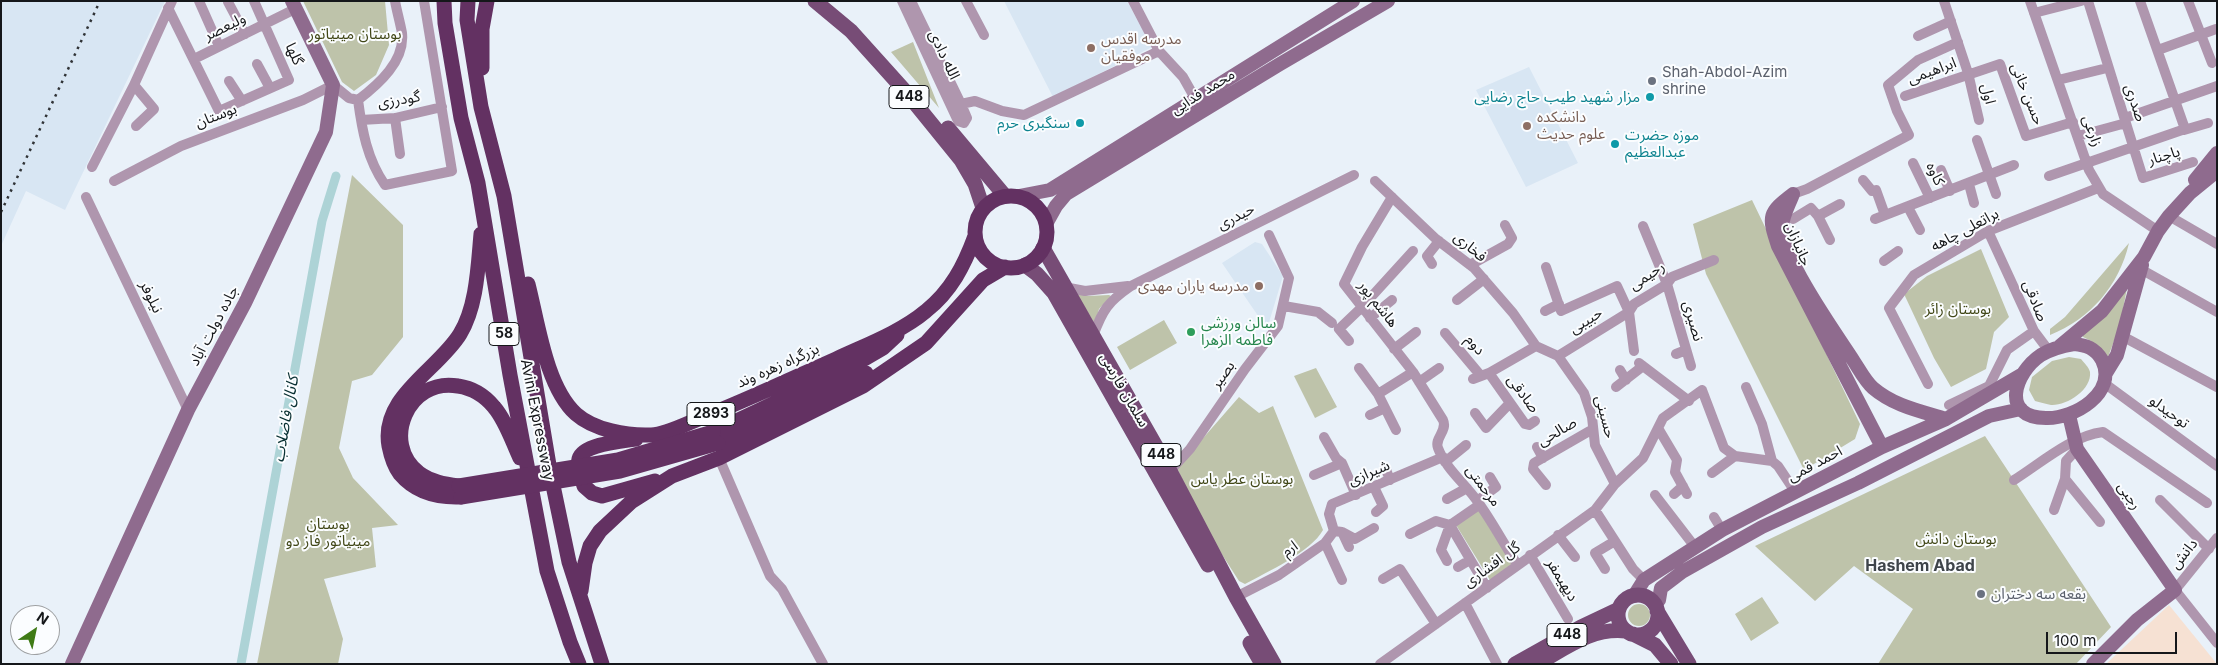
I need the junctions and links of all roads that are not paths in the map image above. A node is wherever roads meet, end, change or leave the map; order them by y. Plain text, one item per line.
1 (199, 1) edge
2 (254, 1) edge
3 (395, 1) edge
4 (424, 1) edge
5 (438, 1) edge
6 (444, 1) edge
7 (468, 1) edge
8 (487, 1) edge
9 (815, 1) edge
10 (828, 1) edge
11 (902, 1) edge
12 (911, 1) edge
13 (966, 1) edge
14 (1133, 1) edge
15 (1353, 1) edge
16 (1388, 1) edge
17 (1944, 1) edge
18 (2030, 1) edge
19 (2081, 1) edge
20 (2088, 1) edge
21 (2140, 1) edge
22 (2188, 1) edge
23 (228, 2) edge
24 (170, 5) edge
25 (294, 5) edge
26 (2034, 13) junction
27 (1325, 18) junction
28 (1952, 21) junction
29 (445, 23) junction
30 (264, 24) junction
31 (2216, 29) edge
32 (1334, 31) junction
33 (244, 34) junction
34 (2201, 34) junction
35 (984, 35) dead end
36 (1918, 36) dead end
37 (1958, 42) junction
38 (219, 46) junction
39 (2158, 50) junction
40 (1159, 51) junction
41 (194, 59) junction
42 (2212, 63) dead end
43 (257, 64) dead end
44 (2107, 68) junction
45 (1968, 73) junction
46 (2058, 80) junction
47 (229, 81) dead end
48 (134, 85) junction
49 (333, 85) junction
50 (2217, 86) edge
51 (270, 88) junction
52 (1905, 96) dead end
53 (358, 100) junction
54 (1196, 100) junction
55 (2175, 100) junction
56 (242, 101) junction
57 (961, 104) junction
58 (442, 107) junction
59 (481, 107) junction
60 (395, 118) junction
61 (361, 120) junction
62 (1979, 120) dead end
63 (2126, 121) junction
64 (2073, 122) junction
65 (2208, 123) dead end
66 (136, 126) dead end
67 (2184, 130) junction
68 (2078, 136) junction
69 (1977, 140) dead end
70 (2134, 147) junction
71 (2217, 153) edge
72 (400, 154) dead end
73 (2193, 162) dead end
74 (1913, 163) dead end
75 (2087, 164) junction
76 (2014, 165) dead end
77 (92, 167) dead end
78 (1941, 170) dead end
79 (2217, 171) edge
80 (1354, 175) dead end
81 (1990, 176) junction
82 (2049, 176) dead end
83 (2143, 178) joint
84 (1863, 180) dead end
85 (114, 181) dead end
86 (1376, 181) dead end
87 (1969, 184) junction
88 (2098, 188) junction
89 (1807, 189) junction
90 (1950, 191) junction
91 (2190, 193) junction
92 (1793, 194) junction
93 (1996, 194) dead end
94 (1012, 196) junction
95 (1392, 197) junction
96 (86, 198) dead end
97 (1930, 198) junction
98 (1974, 203) dead end
99 (1840, 204) dead end
100 (1908, 207) junction
101 (983, 208) junction
102 (1815, 212) junction
103 (483, 215) junction
104 (2169, 216) junction
105 (1793, 219) dead end
106 (1046, 224) junction
107 (1505, 225) dead end
108 (1643, 226) dead end
109 (1920, 230) dead end
110 (1988, 231) junction
111 (2158, 231) junction
112 (1268, 235) dead end
113 (975, 236) junction
114 (1830, 240) dead end
115 (512, 241) junction
116 (1439, 241) junction
117 (2217, 244) edge
118 (1043, 248) junction
119 (1413, 251) dead end
120 (1898, 251) dead end
121 (1714, 260) dead end
122 (1884, 261) dead end
123 (1432, 264) dead end
124 (2140, 264) junction
125 (1025, 265) junction
126 (1470, 265) junction
127 (1546, 266) dead end
128 (1005, 267) junction
129 (1484, 279) junction
130 (1667, 284) junction
131 (1064, 286) junction
132 (1131, 286) junction
133 (1392, 300) dead end
134 (1458, 300) dead end
135 (1559, 304) junction
136 (1284, 306) junction
137 (1362, 307) junction
138 (1545, 311) dead end
139 (1629, 312) junction
140 (2217, 312) edge
141 (1370, 318) junction
142 (913, 321) junction
143 (1332, 323) dead end
144 (2034, 331) junction
145 (1416, 332) dead end
146 (1445, 333) dead end
147 (1093, 336) junction
148 (2122, 336) junction
149 (1349, 341) dead end
150 (1536, 346) junction
151 (1394, 348) junction
152 (2054, 349) junction
153 (1686, 350) junction
154 (1634, 351) dead end
155 (1676, 354) dead end
156 (1558, 356) junction
157 (1691, 366) dead end
158 (1359, 368) dead end
159 (1439, 368) dead end
160 (1620, 370) dead end
161 (1413, 372) junction
162 (1480, 372) junction
163 (2021, 375) junction
164 (2105, 378) junction
165 (1626, 380) junction
166 (1419, 382) junction
167 (1928, 384) dead end
168 (1616, 387) dead end
169 (1746, 387) dead end
170 (2217, 387) edge
171 (1378, 394) junction
172 (1510, 403) junction
173 (1685, 403) junction
174 (1950, 405) dead end
175 (1385, 408) junction
176 (2022, 409) junction
177 (188, 410) junction
178 (1475, 413) dead end
179 (1370, 415) dead end
180 (2069, 415) junction
181 (1535, 420) dead end
182 (1946, 420) junction
183 (1658, 428) junction
184 (1396, 430) dead end
185 (1593, 430) junction
186 (652, 435) junction
187 (1324, 437) dead end
188 (717, 444) junction
189 (1466, 445) dead end
190 (2076, 445) junction
191 (1882, 446) junction
192 (1537, 447) dead end
193 (1734, 456) junction
194 (1543, 458) junction
195 (1444, 460) junction
196 (1772, 461) junction
197 (1342, 463) junction
198 (2217, 466) edge
199 (1385, 467) dead end
200 (1170, 471) junction
201 (1712, 473) dead end
202 (1314, 475) dead end
203 (672, 476) junction
204 (1490, 477) dead end
205 (530, 479) junction
206 (2065, 479) junction
207 (1390, 480) junction
208 (2014, 480) dead end
209 (1546, 484) dead end
210 (1615, 484) junction
211 (1374, 487) junction
212 (1467, 488) junction
213 (460, 492) junction
214 (1796, 493) junction
215 (1674, 494) dead end
216 (1356, 495) junction
217 (1655, 495) dead end
218 (1447, 499) dead end
219 (2160, 500) dead end
220 (1478, 503) junction
221 (2207, 503) dead end
222 (1594, 510) junction
223 (2054, 510) dead end
224 (1376, 512) dead end
225 (1714, 517) dead end
226 (2100, 522) dead end
227 (1450, 525) junction
228 (1722, 530) junction
229 (1338, 531) junction
230 (1371, 532) dead end
231 (1410, 534) dead end
232 (1558, 535) junction
233 (2217, 538) edge
234 (1615, 541) junction
235 (1325, 543) junction
236 (1348, 547) dead end
237 (1695, 547) junction
238 (2209, 549) junction
239 (1530, 555) junction
240 (1575, 557) dead end
241 (1470, 560) junction
242 (1447, 561) dead end
243 (1517, 564) junction
244 (1458, 567) dead end
245 (1605, 569) dead end
246 (1383, 579) dead end
247 (1342, 580) dead end
248 (1644, 580) junction
249 (1487, 588) junction
250 (2175, 590) junction
251 (1634, 596) junction
252 (1236, 597) junction
253 (581, 600) junction
254 (1465, 603) junction
255 (1656, 608) junction
256 (1620, 609) junction
257 (1568, 620) dead end
258 (1436, 624) junction
259 (1629, 632) junction
260 (2217, 643) edge
261 (1394, 660) edge
262 (72, 664) edge
263 (579, 664) edge
264 (602, 664) edge
265 (823, 664) edge
266 (1262, 664) edge
267 (1274, 664) edge
268 (1380, 664) edge
269 (1497, 664) edge
270 (1515, 664) edge
271 (1538, 664) edge
272 (1671, 664) edge
273 (1689, 664) edge
274 (2093, 664) edge

1 - 38 street
2 - 30 street
3 - 53 street
4 - 58 street
5 - 29 main road
6 - 29 highway, Avini Expressway / 58
7 - 59 highway, Avini Expressway / 58
8 - 59 highway
9 - 101 main road, 448
10 - 94 main road, 448
11 - 57 street, الله دادی
12 - 57 street, الله دادی
13 - 35 street
14 - 40 street
15 - 27 street, محمد فدایی
16 - 32 street, محمد فدایی
17 - 28 street
18 - 26 street, زارعی
19 - 26 street
20 - 44 street, صدری
21 - 39 street
22 - 34 street
23 - 33 street
24 - 41 street
24 - 48 street
25 - 30 street, ولیعصر
25 - 49 street
26 - 46 street, زارعی
27 - 32 street
27 - 54 street, محمد فدایی
28 - 36 street
28 - 37 street
29 - 103 highway, Avini Expressway / 58
30 - 33 street, ولیعصر
30 - 51 street, گلها
31 - 34 street
32 - 106 street, محمد فدایی
33 - 38 street, ولیعصر
34 - 39 street
34 - 42 street
37 - 45 street
37 - 89 street
38 - 41 street, ولیعصر
39 - 55 street
40 - 54 street
40 - 57 street
41 - 56 street
43 - 51 street
44 - 46 street
44 - 63 street, صدری
45 - 52 street, ابراهیمی
45 - 62 street, اول
45 - 64 street, حسن خانی
46 - 64 street, زارعی
47 - 56 street
48 - 66 street
48 - 77 street
49 - 53 street
49 - 85 street, بوستان
49 - 177 street, جاده دولت آباد
50 - 55 street
51 - 56 street
53 - 61 street
54 - 94 street, محمد فدایی
55 - 63 street
55 - 67 street
58 - 60 street, گودرزی
58 - 61 street
59 - 115 highway, Avini Expressway / 58
60 - 61 street, گودرزی
60 - 72 street
63 - 68 street
63 - 70 street, صدری
64 - 68 street, زارعی
65 - 67 street
67 - 70 street
68 - 75 street, زارعی
69 - 81 street
70 - 75 street
70 - 83 street, صدری
71 - 91 street
73 - 83 street, پاچنار
74 - 97 street, کاوه
75 - 82 street
75 - 88 street, زارعی
76 - 81 street
78 - 90 street
79 - 91 street
80 - 132 street, حیدری
81 - 87 street
81 - 93 street
84 - 100 street
86 - 95 street, فخاری
87 - 90 street
87 - 98 street
88 - 110 street, براتعلی چاهه
88 - 111 street, زارعی
89 - 92 street
89 - 102 street
90 - 97 street
91 - 104 street
92 - 182 street, جانبازان
92 - 191 street, جانبازان
94 - 101 highway
94 - 106 highway
95 - 116 street, فخاری
95 - 137 street, هاشم پور
96 - 177 street, نیلوفر
97 - 100 street
99 - 102 street
100 - 109 street
101 - 113 highway
102 - 105 street
102 - 114 street
103 - 205 highway, Avini Expressway / 58
103 - 213 highway
104 - 111 street
104 - 117 street
106 - 118 highway
107 - 126 street
108 - 130 street, نصیری
110 - 144 street, صادقی
110 - 167 street, براتعلی چاهه
111 - 124 street
112 - 136 street, بصیر
113 - 128 highway
113 - 142 highway, بزرگراه زهره وند / 2893
115 - 186 highway, بزرگراه زهره وند / 2893
115 - 253 highway, Avini Expressway / 58
116 - 123 street
116 - 126 street, فخاری
118 - 125 highway
118 - 131 main road, سلمان فارسی / 448
119 - 137 street
120 - 122 street
121 - 130 street, رحیمی
124 - 140 street
124 - 148 street
124 - 152 street
125 - 128 highway
125 - 266 main road, سلمان فارسی / 448
126 - 129 street, فخاری
127 - 135 street
128 - 188 highway, بزرگراه زهره وند
129 - 134 street
129 - 150 street, فخاری
130 - 139 street, رحیمی
130 - 153 street, نصیری
131 - 132 street
131 - 147 main road, سلمان فارسی / 448
132 - 147 street
133 - 141 street
135 - 138 street
135 - 139 street
136 - 143 street
136 - 200 street, بصیر
137 - 141 street, هاشم پور
137 - 149 street
139 - 154 street
139 - 156 street, حبیبی
141 - 151 street, هاشم پور
142 - 186 highway, بزرگراه زهره وند / 2893
142 - 188 highway, بزرگراه زهره وند
144 - 152 street
144 - 174 street, صادقی
145 - 151 street
146 - 162 street, دوم
147 - 200 main road, سلمان فارسی / 448
148 - 164 street
148 - 170 street
150 - 156 street
150 - 162 street
151 - 161 street, هاشم پور
152 - 163 street
152 - 164 street
153 - 155 street
153 - 157 street, نصیری
156 - 185 street, حسینی
158 - 171 street
159 - 166 street
160 - 165 street
161 - 166 street, هاشم پور
161 - 171 street
162 - 172 street, صادقی
163 - 176 street
163 - 182 street, احمد قمی
164 - 180 street
164 - 198 street, توحیدلو
165 - 168 street
165 - 173 street
166 - 195 street, هاشم پور
169 - 196 street
171 - 175 street
172 - 178 street
172 - 181 street, صادقی
173 - 183 street
173 - 193 street
175 - 179 street
175 - 184 street
176 - 180 street
176 - 255 street
177 - 262 street, جاده دولت آباد
180 - 190 street, رجبی
182 - 191 street, احمد قمی
183 - 210 street
183 - 215 street
185 - 194 street, صالحی
185 - 210 street, حسینی
186 - 203 highway
187 - 197 street
188 - 203 highway, بزرگراه زهره وند
188 - 213 highway, بزرگراه زهره وند, bridge
188 - 265 street
189 - 195 street, شیرازی
190 - 206 street
190 - 208 street
190 - 221 street
190 - 250 street, رجبی
191 - 214 street, احمد قمی
192 - 194 street
193 - 196 street
193 - 201 street
194 - 209 street, صالحی
195 - 207 street, شیرازی
195 - 212 street, مرحمتی
196 - 214 street
197 - 202 street
197 - 216 street
199 - 207 street
200 - 252 main road, سلمان فارسی / 448
203 - 253 highway, بزرگراه زهره وند
204 - 220 street
205 - 213 highway
205 - 263 highway, Avini Expressway / 58
206 - 223 street
206 - 226 street
207 - 211 street, شیرازی
210 - 222 street, گل افشاری
211 - 216 street, شیرازی
211 - 224 street
212 - 218 street
212 - 220 street, مرحمتی
214 - 228 street, احمد قمی
216 - 229 street, شیرازی
217 - 237 street
219 - 238 street
220 - 227 street
220 - 243 street, مرحمتی
222 - 232 street, گل افشاری
222 - 234 street
225 - 228 street
227 - 231 street
227 - 241 street
227 - 242 street
228 - 237 street, احمد قمی
229 - 230 street
229 - 235 street, ارم
229 - 236 street
232 - 239 street, گل افشاری
232 - 240 street
233 - 238 street, دانش
234 - 245 street
234 - 248 street
235 - 247 street
235 - 252 street, ارم
237 - 248 street, احمد قمی
238 - 250 street, دانش
239 - 243 street, گل افشاری
239 - 257 street, دیهیمفر
241 - 244 street
241 - 249 street
243 - 249 street, گل افشاری
246 - 258 street
248 - 251 street, احمد قمی
249 - 254 street, گل افشاری
250 - 260 street
250 - 274 street
251 - 255 main road
251 - 256 main road
252 - 267 main road, سلمان فارسی / 448
253 - 264 highway, Avini Expressway / 58
254 - 258 street, گل افشاری
254 - 269 street
255 - 259 main road
255 - 273 main road
256 - 259 main road
256 - 270 main road, 448
258 - 261 street, گل افشاری
259 - 271 main road, 448
259 - 272 main road, 448
261 - 268 street, گل افشاری

